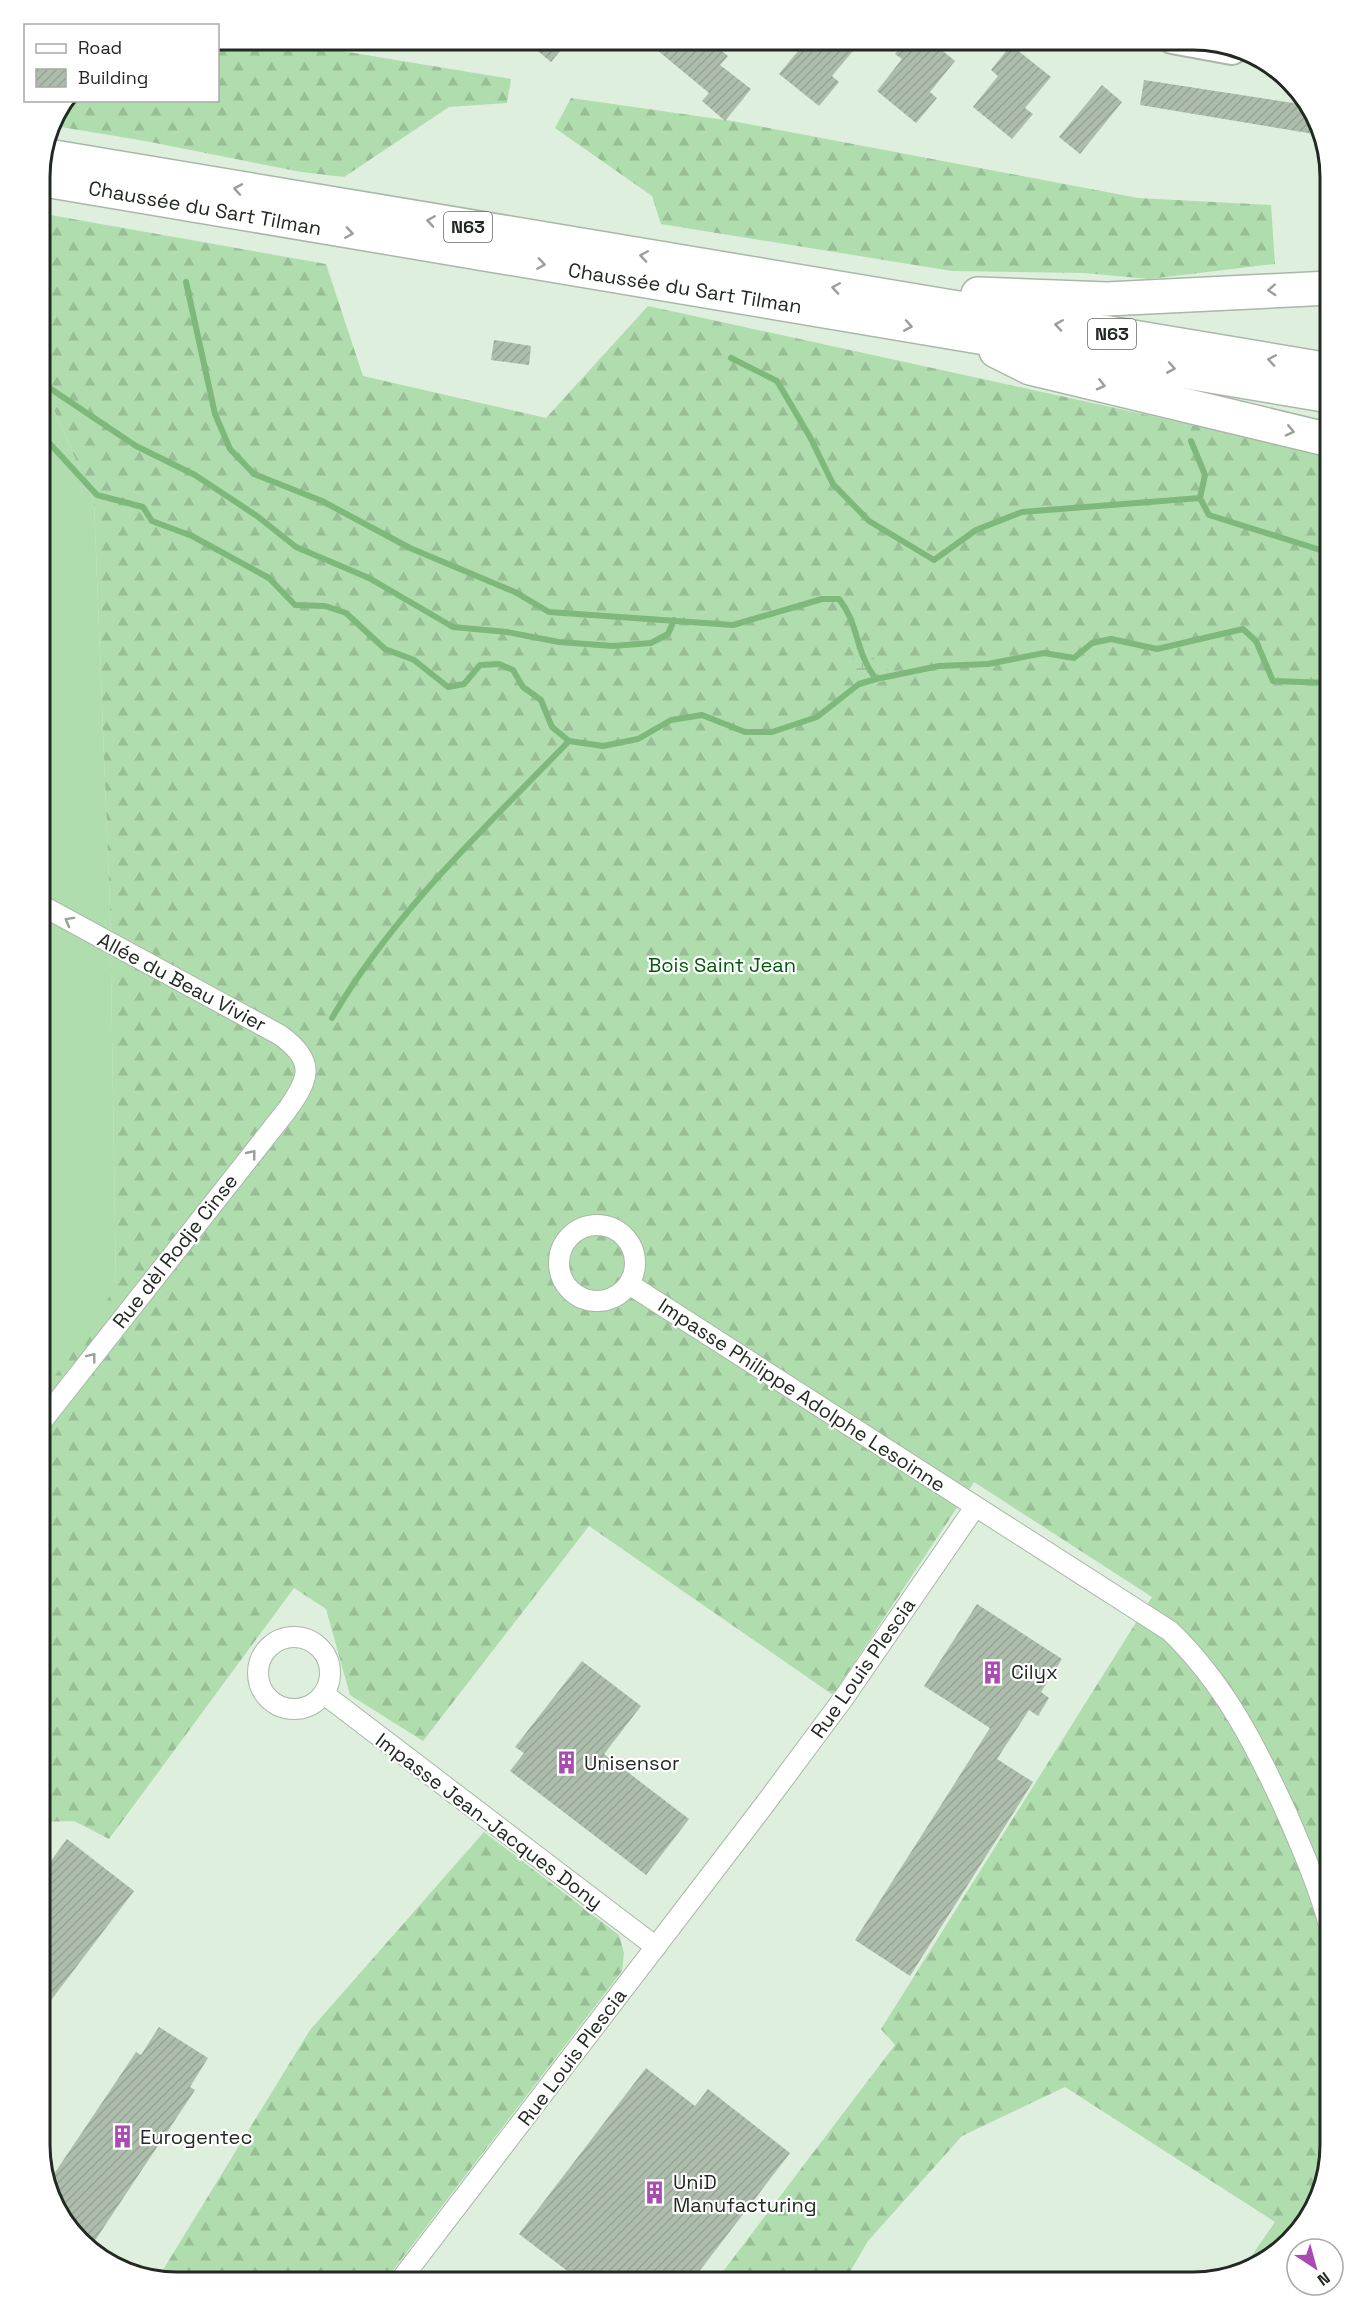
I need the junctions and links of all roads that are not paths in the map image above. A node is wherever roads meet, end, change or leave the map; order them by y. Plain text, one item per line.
1 (52, 157) edge
2 (50, 181) edge
3 (1320, 288) edge
4 (894, 297) junction
5 (968, 337) junction
6 (1320, 368) edge
7 (1320, 394) edge
8 (1320, 438) edge
9 (50, 910) edge
10 (306, 1075) joint
11 (629, 1284) dead end
12 (50, 1411) edge
13 (975, 1507) junction
14 (324, 1694) dead end
15 (1320, 1900) edge
16 (656, 1947) junction
17 (407, 2271) edge

4 -> 1 highway, Chaussée du Sart Tilman / N63
2 -> 5 highway, Chaussée du Sart Tilman / N63
3 -> 4 highway
6 -> 4 highway, Chaussée du Sart Tilman / N63
5 -> 7 highway, Chaussée du Sart Tilman / N63
5 -> 8 highway
10 -> 9 street, Allée du Beau Vivier
12 -> 10 street, Rue dèl Rodje Cinse
11 - 13 street, Impasse Philippe Adolphe Lesoinne
13 - 15 street
13 - 16 street, Rue Louis Plescia
14 - 16 street, Impasse Jean-Jacques Dony
16 - 17 street, Rue Louis Plescia

